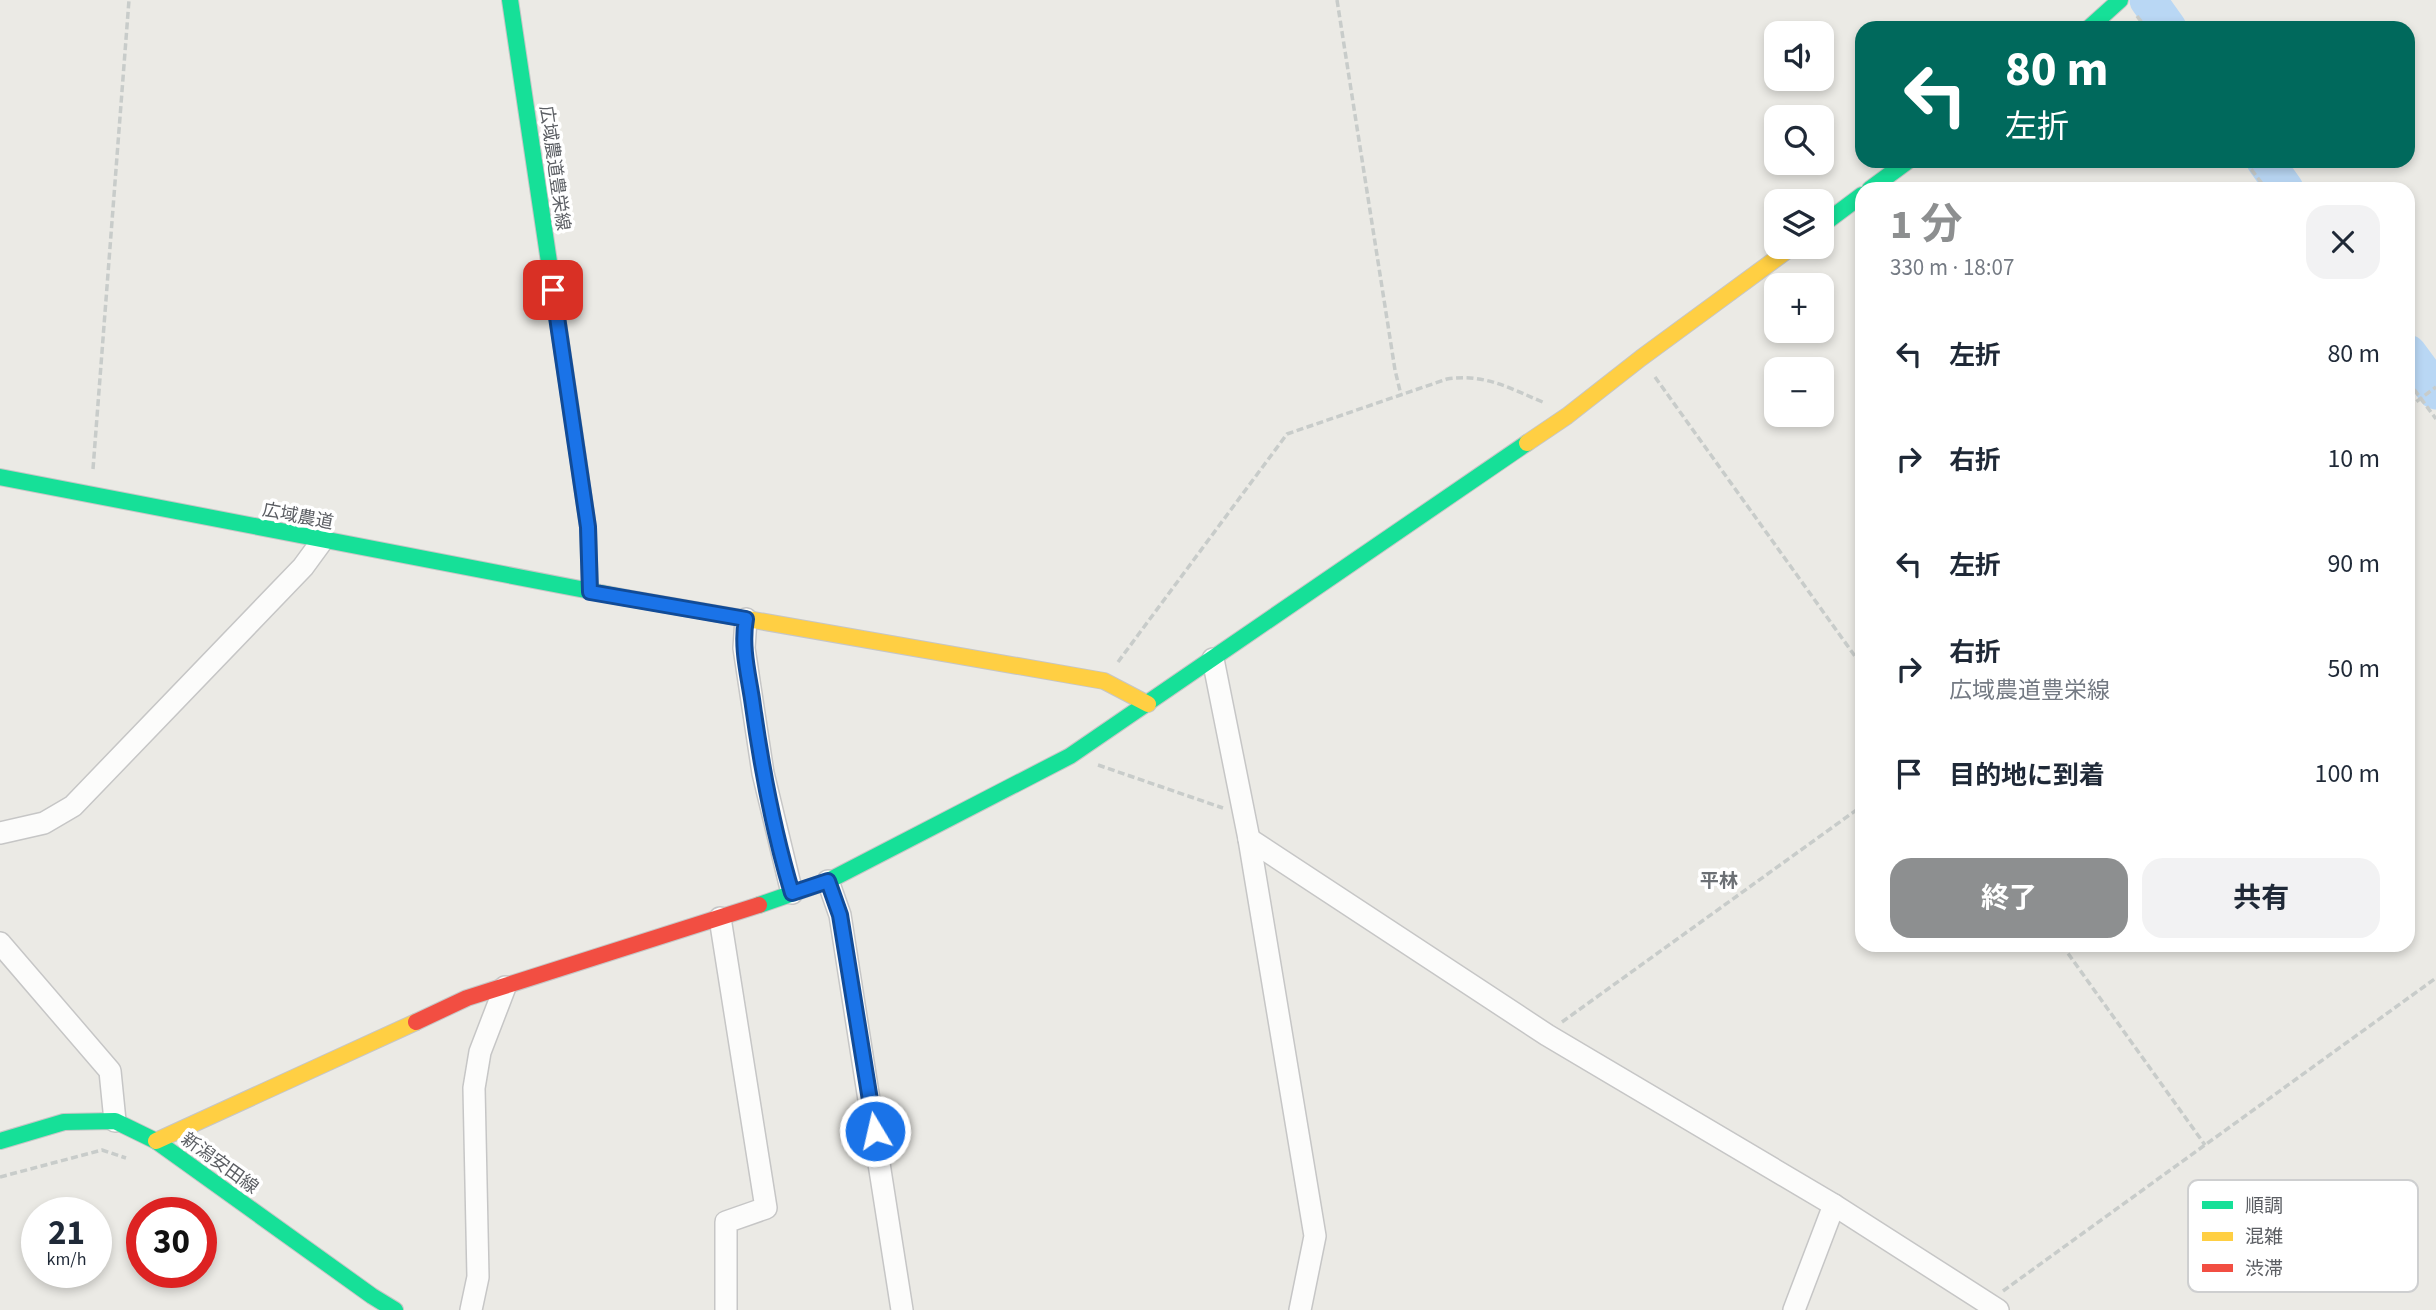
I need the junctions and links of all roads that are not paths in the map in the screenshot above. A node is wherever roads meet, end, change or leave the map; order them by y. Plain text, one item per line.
1 (510, 0) edge
2 (2120, 0) edge
3 (2097, 21) edge
4 (1898, 168) edge
5 (1880, 182) edge
6 (1855, 200) edge
7 (1834, 216) edge
8 (1776, 259) edge
9 (0, 477) edge
10 (322, 541) junction
11 (590, 592) junction
12 (746, 619) junction
13 (1213, 659) junction
14 (1148, 704) junction
15 (0, 833) edge
16 (1249, 839) junction
17 (828, 881) junction
18 (792, 893) junction
19 (720, 918) junction
20 (0, 943) edge
21 (505, 987) junction
22 (115, 1121) junction
23 (0, 1141) edge
24 (156, 1141) junction
25 (1835, 1205) junction
26 (1993, 1306) edge
27 (395, 1310) edge
28 (471, 1310) edge
29 (726, 1310) edge
30 (902, 1310) edge
31 (1300, 1310) edge
32 (1794, 1310) edge

1 - 11 street, 広域農道豊栄線
2 - 3 street
4 - 5 street
6 - 7 street
8 - 13 street
9 - 10 street, 広域農道
10 - 11 street, 広域農道
10 - 15 street
11 - 12 street, 広域農道
12 - 14 street, 広域農道
12 - 18 street
13 - 14 street
13 - 16 street
14 - 17 street
16 - 25 street
16 - 31 street
17 - 18 street
17 - 30 street
18 - 19 street
19 - 21 street
19 - 29 street
20 - 22 street
21 - 24 street
21 - 28 street
22 - 23 street, 新潟安田線
22 - 24 street, 新潟安田線
24 - 27 street, 新潟安田線
25 - 26 street
25 - 32 street

